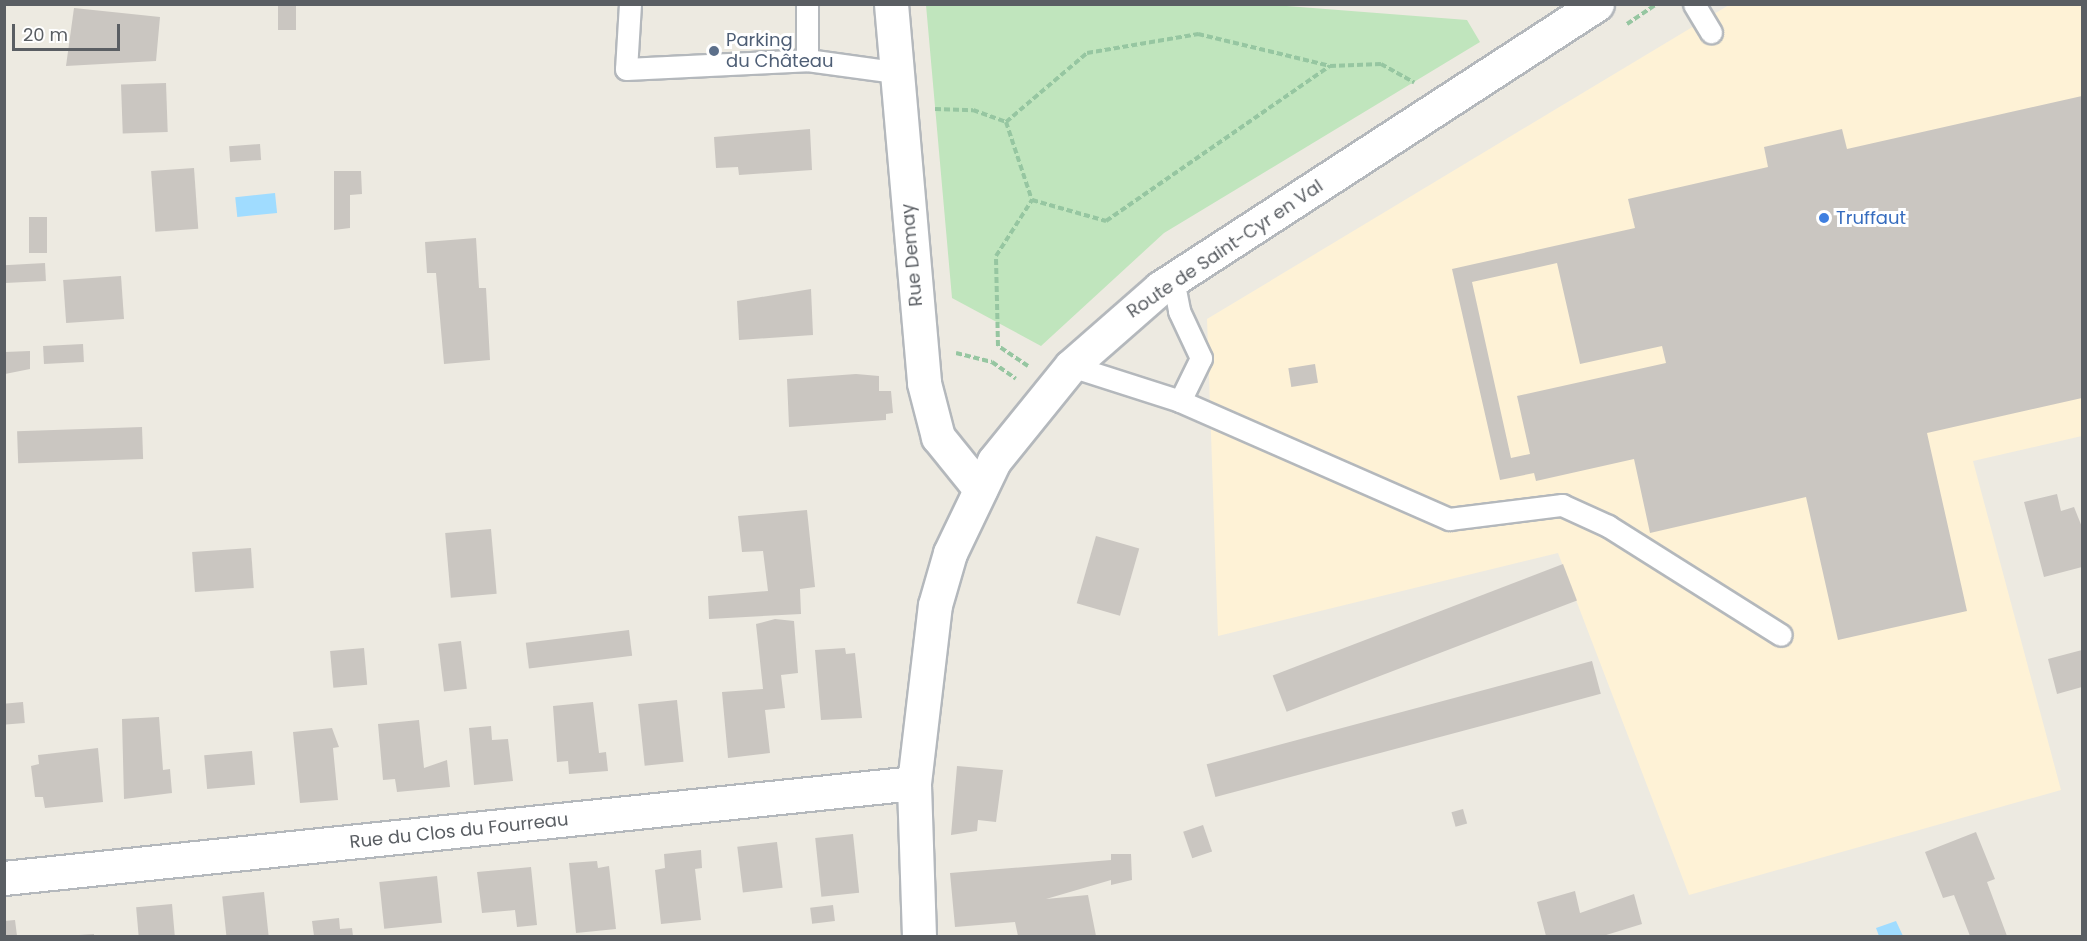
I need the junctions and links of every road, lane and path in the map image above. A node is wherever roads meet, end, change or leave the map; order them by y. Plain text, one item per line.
1 (630, 4) edge
2 (807, 4) edge
3 (891, 4) edge
4 (1694, 4) edge
5 (1579, 9) edge
6 (1712, 32) dead end
7 (807, 60) junction
8 (1330, 66) junction
9 (895, 72) junction
10 (1449, 100) junction
11 (929, 109) dead end
12 (1006, 122) junction
13 (1032, 200) junction
14 (1173, 279) junction
15 (920, 345) junction
16 (1071, 366) junction
17 (1038, 373) dead end
18 (1025, 386) dead end
19 (1180, 401) junction
20 (980, 489) junction
21 (1781, 635) dead end
22 (914, 783) junction
23 (4, 878) edge
24 (919, 936) edge

1 - 7 lane
2 - 7 lane
3 - 9 street, Rue Demay
4 - 6 lane
5 - 10 street, Route de Saint-Cyr en Val
7 - 9 lane
8 - 10 path
8 - 12 path
8 - 13 path
9 - 15 street, Rue Demay
10 - 14 street, Route de Saint-Cyr en Val
11 - 12 path
12 - 13 path
13 - 17 path
14 - 16 street, Route de Saint-Cyr en Val
14 - 19 lane
15 - 18 path
15 - 20 street, Rue Demay
16 - 19 lane
16 - 20 street, Route de Saint-Cyr en Val
19 - 21 lane
20 - 22 street, Route de Saint-Cyr en Val
22 - 23 street, Rue du Clos du Fourreau
22 - 24 street, Route de Saint-Cyr en Val

